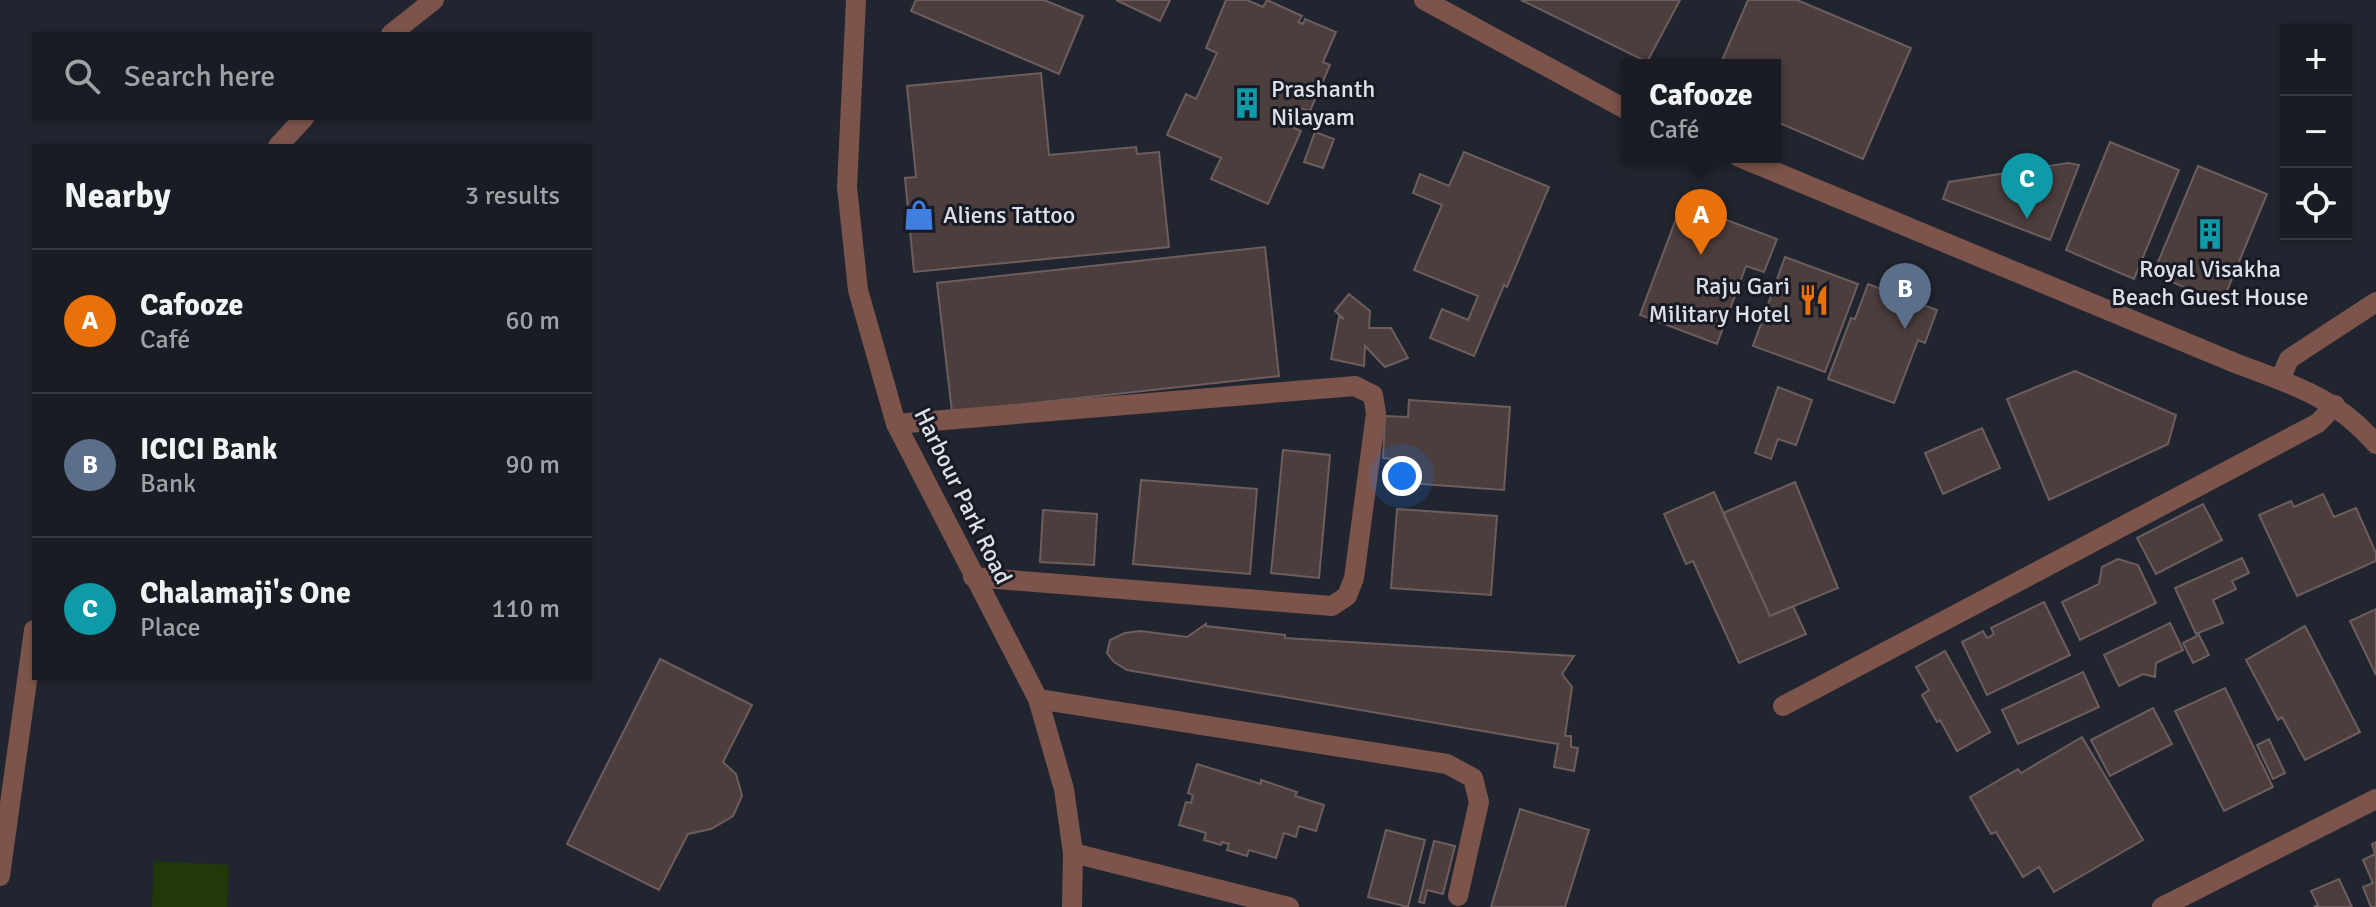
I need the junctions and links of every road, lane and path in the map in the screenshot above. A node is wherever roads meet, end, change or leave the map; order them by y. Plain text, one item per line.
1 (856, 0) edge
2 (1424, 0) edge
3 (428, 2) edge
4 (393, 32) edge
5 (1621, 107) edge
6 (302, 120) edge
7 (280, 144) edge
8 (1753, 163) edge
9 (2376, 302) edge
10 (2280, 380) junction
11 (2335, 405) junction
12 (896, 424) junction
13 (2376, 444) edge
14 (973, 577) junction
15 (32, 644) edge
16 (1038, 699) junction
17 (1783, 706) dead end
18 (2376, 799) edge
19 (1073, 853) junction
20 (0, 876) edge
21 (1458, 896) dead end
22 (1072, 907) edge
23 (1289, 907) edge
24 (2162, 907) edge

1 - 12 street, Harbour Park Road
2 - 5 street
3 - 4 street
6 - 7 street
8 - 10 street
9 - 10 street
10 - 11 street
11 - 13 street
11 - 17 street
12 - 14 street, Harbour Park Road
12 - 14 street
14 - 16 street, Harbour Park Road
15 - 20 street
16 - 19 street, Harbour Park Road
16 - 21 street
18 - 24 street
19 - 22 street, Harbour Park Road
19 - 23 street

